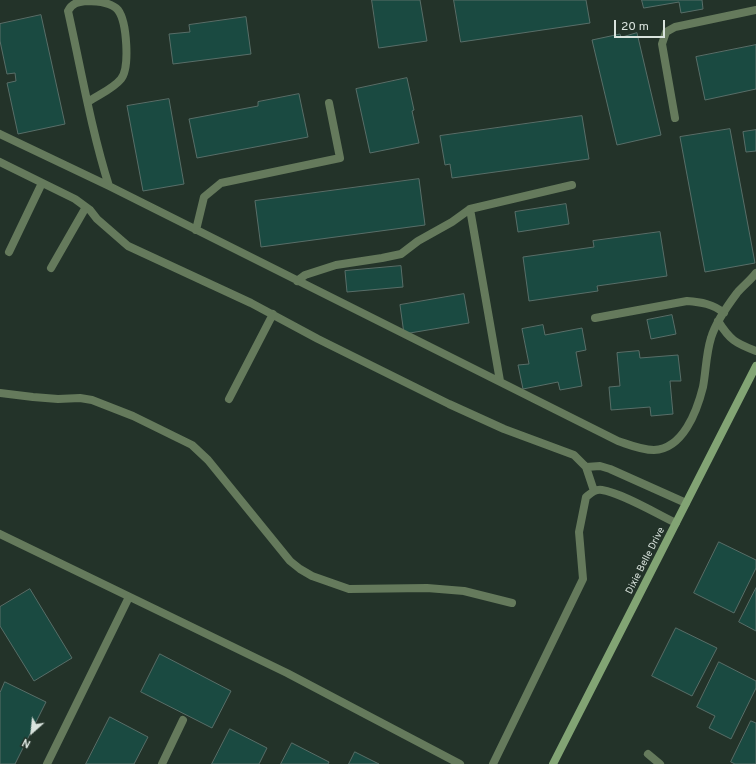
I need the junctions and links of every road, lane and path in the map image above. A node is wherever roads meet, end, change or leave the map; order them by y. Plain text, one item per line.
1 (756, 10) edge
2 (88, 102) junction
3 (329, 102) dead end
4 (675, 118) dead end
5 (0, 134) edge
6 (0, 162) edge
7 (42, 182) junction
8 (572, 185) dead end
9 (108, 186) junction
10 (86, 207) junction
11 (470, 209) junction
12 (196, 230) junction
13 (9, 252) dead end
14 (51, 268) dead end
15 (756, 273) edge
16 (297, 281) junction
17 (724, 313) junction
18 (273, 314) junction
19 (595, 318) dead end
20 (718, 321) junction
21 (756, 351) edge
22 (756, 366) edge
23 (500, 381) junction
24 (0, 393) edge
25 (229, 399) dead end
26 (586, 467) junction
27 (594, 491) junction
28 (686, 504) junction
29 (676, 523) junction
30 (0, 534) edge
31 (129, 597) junction
32 (512, 603) dead end
33 (183, 720) dead end
34 (648, 754) dead end
35 (47, 764) edge
36 (162, 764) edge
37 (460, 764) edge
38 (493, 764) edge
39 (553, 764) edge
40 (660, 764) edge

1 - 4 street
2 - 2 street
2 - 9 street
3 - 12 street
5 - 9 street
6 - 7 street
7 - 10 street
7 - 13 street
8 - 11 street
9 - 12 street
10 - 14 street
10 - 18 street
11 - 16 street
11 - 23 street
12 - 16 street
15 - 17 street
16 - 23 street
17 - 19 street
17 - 20 street
18 - 25 street
18 - 26 street
20 - 21 street
20 - 23 street
22 - 28 street, Dixie Belle Drive
24 - 32 street
26 - 27 street
26 - 28 street
27 - 29 street
27 - 38 street
28 - 29 street, Dixie Belle Drive
29 - 39 street, Dixie Belle Drive
30 - 31 street
31 - 35 street
31 - 37 street
33 - 36 street
34 - 40 street

